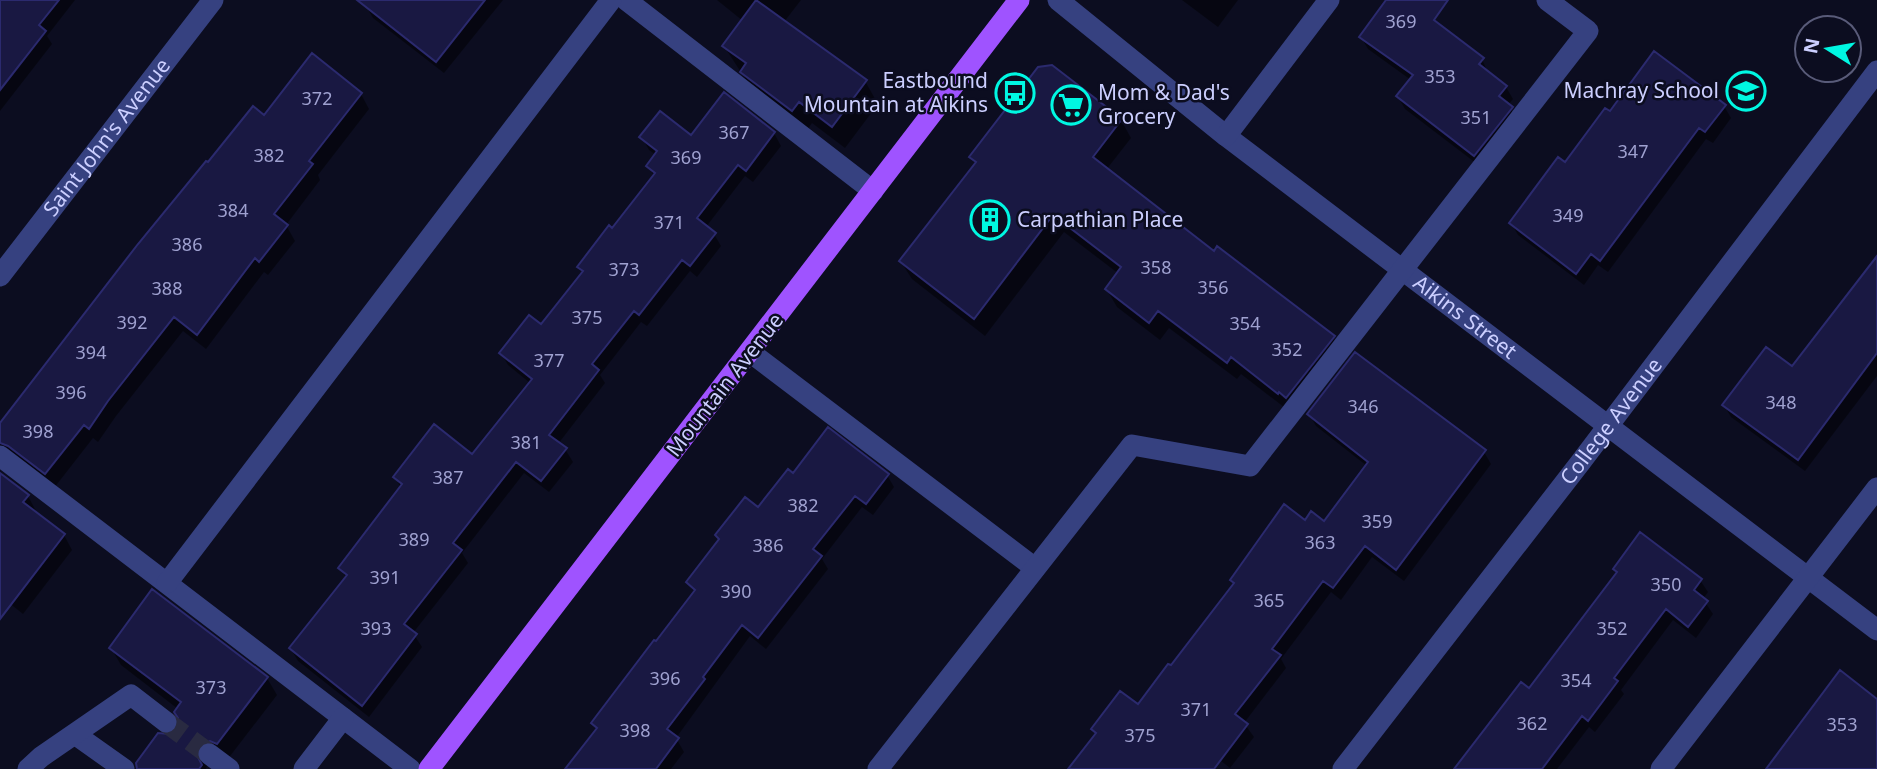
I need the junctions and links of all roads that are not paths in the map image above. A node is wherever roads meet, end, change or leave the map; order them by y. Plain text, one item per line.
1 (213, 0) edge
2 (611, 0) edge
3 (626, 0) edge
4 (1019, 0) edge
5 (1058, 0) edge
6 (1329, 0) edge
7 (1546, 0) edge
8 (1877, 71) edge
9 (1226, 136) junction
10 (873, 191) junction
11 (1403, 270) junction
12 (0, 276) edge
13 (750, 352) junction
14 (1608, 425) junction
15 (0, 456) edge
16 (1877, 488) edge
17 (1035, 568) junction
18 (1809, 577) junction
19 (167, 583) junction
20 (1877, 630) edge
21 (342, 718) junction
22 (166, 722) tunnel mouth
23 (76, 735) junction
24 (209, 754) tunnel mouth
25 (28, 769) edge
26 (124, 769) edge
27 (229, 769) edge
28 (304, 769) edge
29 (410, 769) edge
30 (429, 769) edge
31 (878, 769) edge
32 (1343, 769) edge
33 (1661, 769) edge

1 - 12 street, Saint John's Avenue
2 - 19 street
3 - 10 street
4 - 10 main road, Mountain Avenue
5 - 9 street, Aikins Street
6 - 9 street
7 - 11 street
8 - 14 street, College Avenue
9 - 11 street, Aikins Street
10 - 13 main road, Mountain Avenue
11 - 14 street, Aikins Street
11 - 17 street
13 - 17 street
13 - 30 main road, Mountain Avenue
14 - 18 street, Aikins Street
14 - 32 street, College Avenue
15 - 19 street
16 - 18 street
17 - 31 street
18 - 20 street, Aikins Street
18 - 33 street
19 - 21 street
21 - 28 street
21 - 29 street
22 - 23 street
23 - 25 street
23 - 26 street
24 - 27 street

